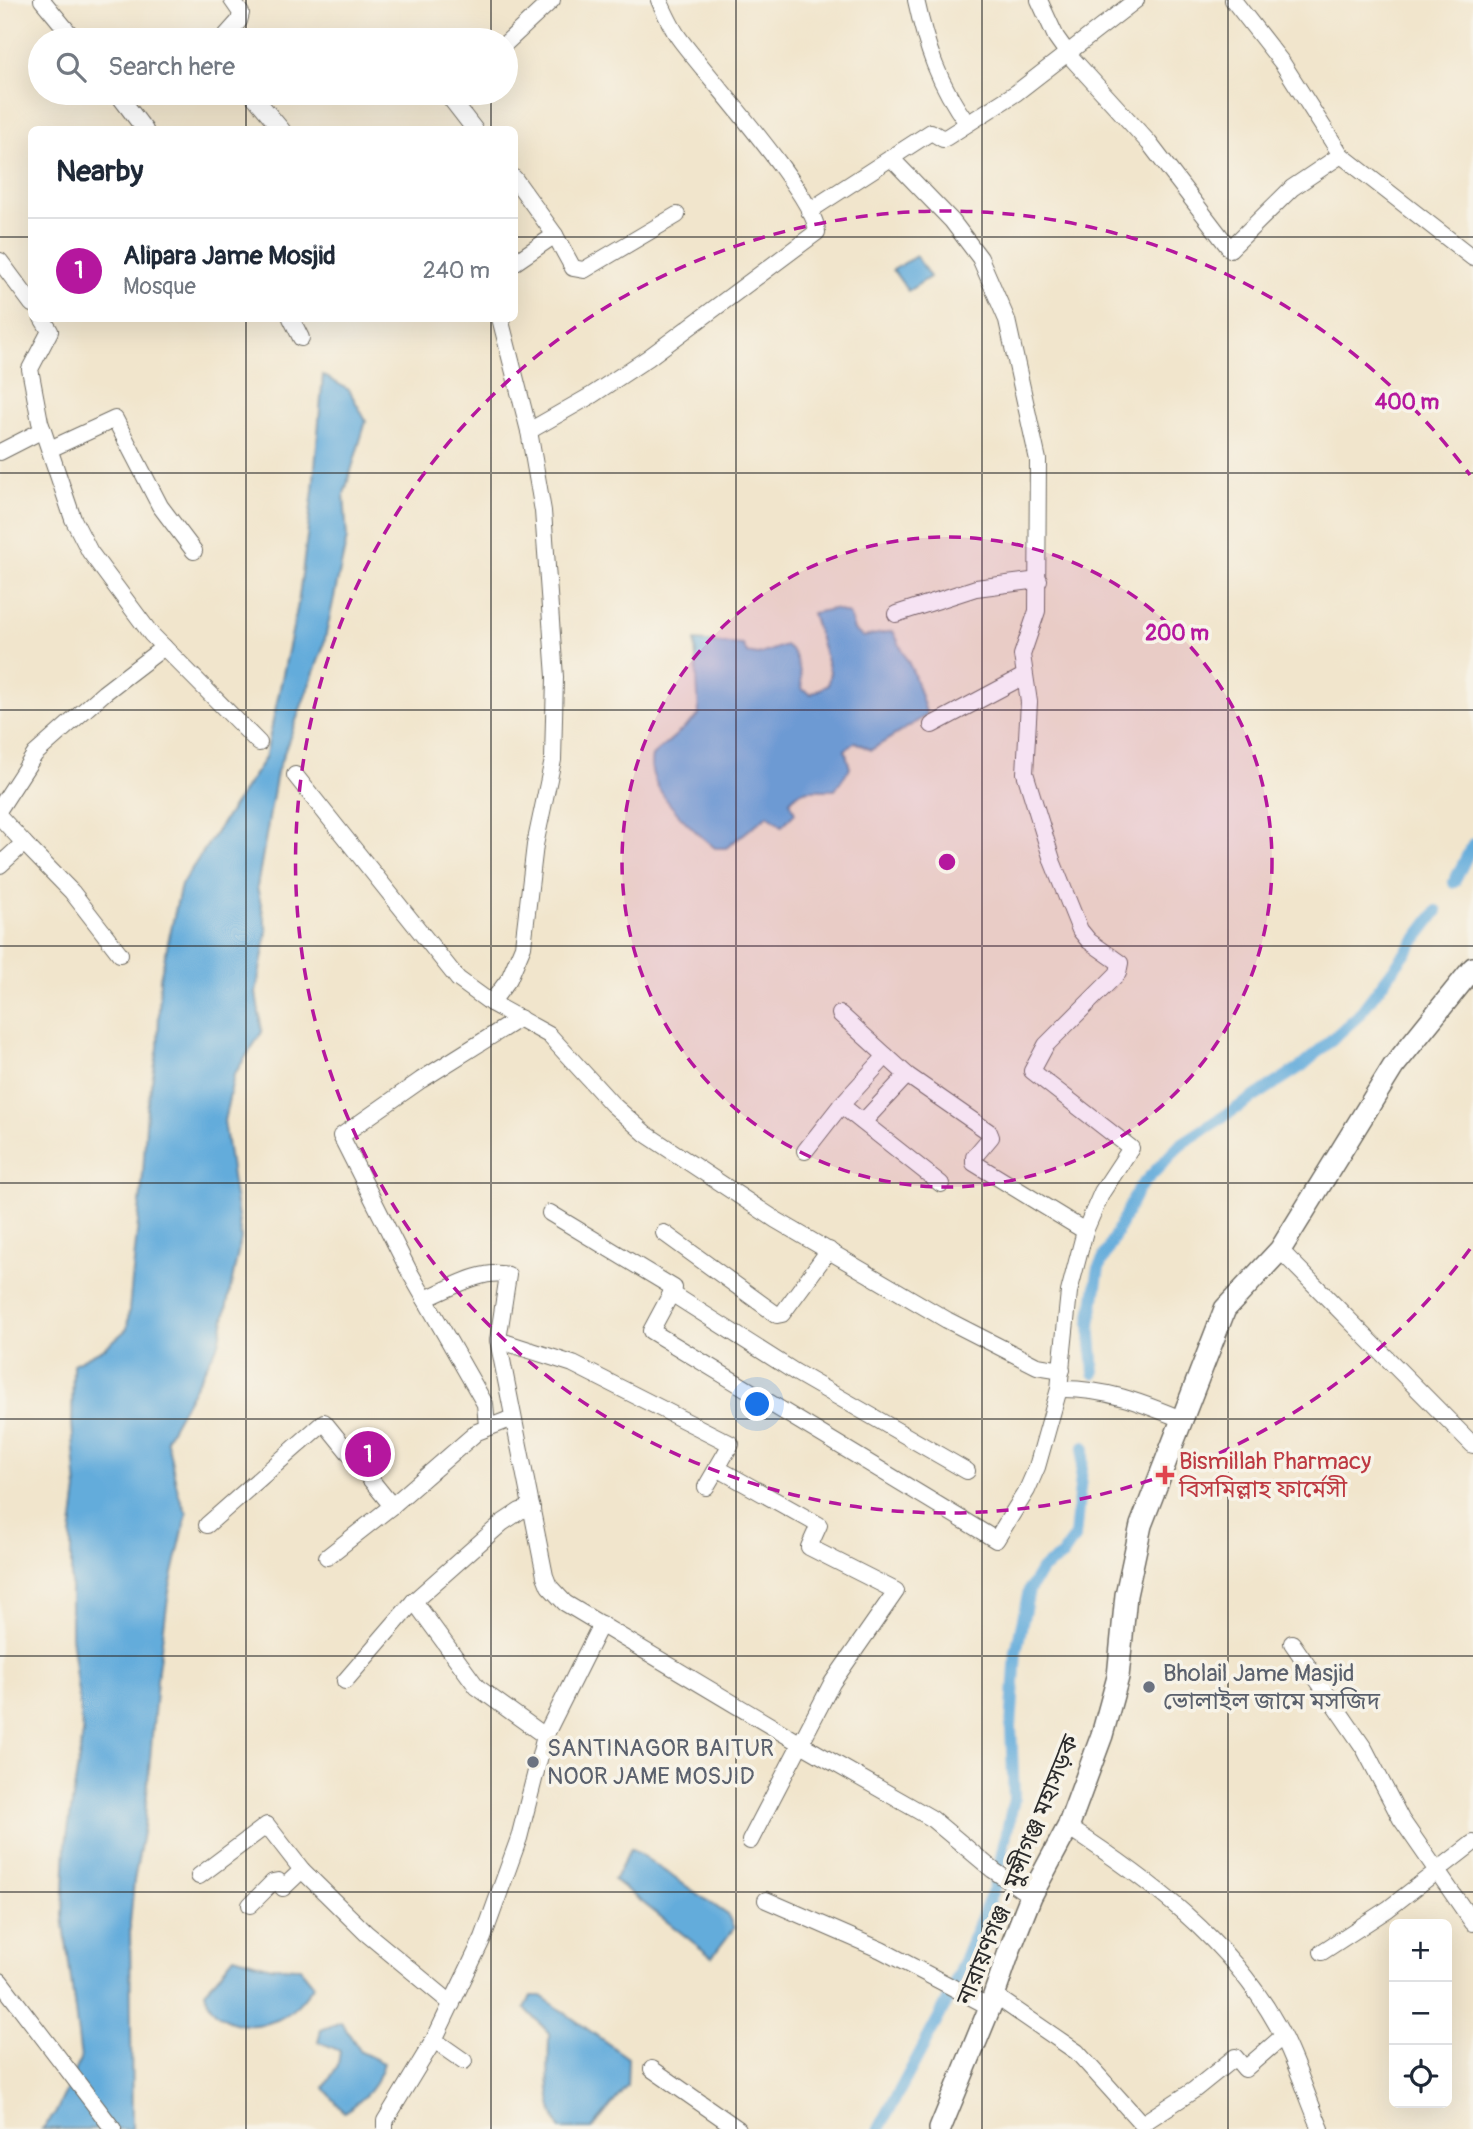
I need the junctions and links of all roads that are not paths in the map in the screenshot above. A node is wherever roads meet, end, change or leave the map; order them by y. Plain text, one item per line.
1 (42, 0) edge
2 (232, 0) edge
3 (552, 0) edge
4 (659, 0) edge
5 (916, 0) edge
6 (1039, 0) edge
7 (1136, 0) edge
8 (1233, 0) edge
9 (65, 28) edge
10 (233, 28) edge
11 (518, 32) edge
12 (1068, 54) junction
13 (126, 105) edge
14 (261, 105) edge
15 (456, 105) edge
16 (967, 123) junction
17 (142, 126) edge
18 (279, 126) edge
19 (472, 126) edge
20 (1341, 155) junction
21 (891, 158) junction
22 (518, 184) edge
23 (810, 212) junction
24 (677, 215) dead end
25 (555, 235) junction
26 (1473, 258) edge
27 (518, 260) edge
28 (0, 261) edge
29 (28, 299) edge
30 (44, 322) edge
31 (293, 322) edge
32 (501, 322) edge
33 (302, 338) dead end
34 (43, 430) junction
35 (529, 431) junction
36 (50, 449) junction
37 (0, 452) edge
38 (194, 551) dead end
39 (1039, 580) junction
40 (896, 614) dead end
41 (164, 647) junction
42 (1024, 676) junction
43 (932, 725) dead end
44 (259, 743) dead end
45 (295, 775) dead end
46 (0, 808) edge
47 (0, 817) edge
48 (24, 843) junction
49 (0, 865) edge
50 (120, 954) dead end
51 (1473, 968) edge
52 (491, 1003) junction
53 (840, 1014) dead end
54 (520, 1018) junction
55 (886, 1056) junction
56 (908, 1075) junction
57 (841, 1105) junction
58 (863, 1122) junction
59 (805, 1151) dead end
60 (941, 1184) dead end
61 (550, 1213) dead end
62 (1085, 1231) junction
63 (664, 1233) dead end
64 (829, 1250) junction
65 (1280, 1250) junction
66 (671, 1293) junction
67 (425, 1298) junction
68 (498, 1340) junction
69 (1062, 1370) junction
70 (1059, 1389) junction
71 (513, 1418) junction
72 (1181, 1419) junction
73 (487, 1426) junction
74 (1473, 1445) edge
75 (717, 1468) junction
76 (967, 1471) dead end
77 (706, 1487) dead end
78 (392, 1506) junction
79 (532, 1508) junction
80 (207, 1525) dead end
81 (327, 1557) dead end
82 (414, 1601) junction
83 (600, 1624) junction
84 (1292, 1643) dead end
85 (345, 1681) dead end
86 (545, 1736) junction
87 (801, 1744) junction
88 (1068, 1827) junction
89 (750, 1841) dead end
90 (1473, 1843) edge
91 (302, 1870) junction
92 (1437, 1873) junction
93 (199, 1876) dead end
94 (1031, 1896) junction
95 (766, 1900) dead end
96 (250, 1905) dead end
97 (1473, 1923) edge
98 (1322, 1952) dead end
99 (4, 1986) edge
100 (992, 2001) junction
101 (452, 2004) junction
102 (1282, 2037) junction
103 (434, 2040) junction
104 (464, 2061) dead end
105 (652, 2069) dead end
106 (1139, 2126) edge
107 (113, 2129) edge
108 (385, 2129) edge
109 (738, 2129) edge
110 (940, 2129) edge
111 (1321, 2129) edge

1 - 9 street
2 - 10 street
3 - 11 street
4 - 23 street
5 - 16 street
6 - 12 street
7 - 12 street
8 - 20 street
12 - 16 street
12 - 20 street
13 - 17 street
14 - 18 street
15 - 19 street
16 - 21 street
20 - 26 street
21 - 23 street
21 - 39 street
22 - 25 street
23 - 35 street
24 - 25 street
25 - 27 street
28 - 29 street
30 - 34 street
31 - 33 street
32 - 35 street
34 - 36 street
34 - 37 street
35 - 52 street
36 - 38 street
36 - 41 street
39 - 40 street
39 - 42 street
41 - 44 street
41 - 46 street
42 - 43 street
42 - 62 street
45 - 52 street
47 - 48 street
48 - 49 street
48 - 50 street
51 - 65 main road, নারায়ণগঞ্জ - মুন্সীগঞ্জ মহাসড়ক
52 - 54 street
53 - 55 street
54 - 64 street
54 - 67 street
55 - 56 street
55 - 57 street
56 - 58 street
56 - 62 street
57 - 58 street
57 - 59 street
58 - 60 street
61 - 66 street
62 - 69 street
63 - 64 street
64 - 69 street
65 - 72 main road, নারায়ণগঞ্জ - মুন্সীগঞ্জ মহাসড়ক
65 - 74 street
66 - 70 street
66 - 76 street
67 - 68 street
67 - 73 street
68 - 71 street
68 - 75 street
69 - 70 street
70 - 72 street
71 - 73 street
71 - 79 street
72 - 88 main road, নারায়ণগঞ্জ - মুন্সীগঞ্জ মহাসড়ক
73 - 78 street
75 - 77 street
75 - 87 street
78 - 80 street
78 - 81 street
79 - 82 street
79 - 83 street
82 - 85 street
82 - 86 street
83 - 86 street
83 - 87 street
84 - 92 street
86 - 101 street
87 - 89 street
87 - 94 street
88 - 94 main road, নারায়ণগঞ্জ - মুন্সীগঞ্জ মহাসড়ক
88 - 102 street
90 - 92 street
91 - 93 street
91 - 96 street
91 - 101 street
92 - 97 street
92 - 98 street
94 - 100 main road, নারায়ণগঞ্জ - মুন্সীগঞ্জ মহাসড়ক
95 - 100 street
99 - 107 street
100 - 106 street
100 - 110 main road, নারায়ণগঞ্জ - মুন্সীগঞ্জ মহাসড়ক
101 - 103 street
102 - 106 street
102 - 111 street
103 - 104 street
103 - 108 street
105 - 109 street

